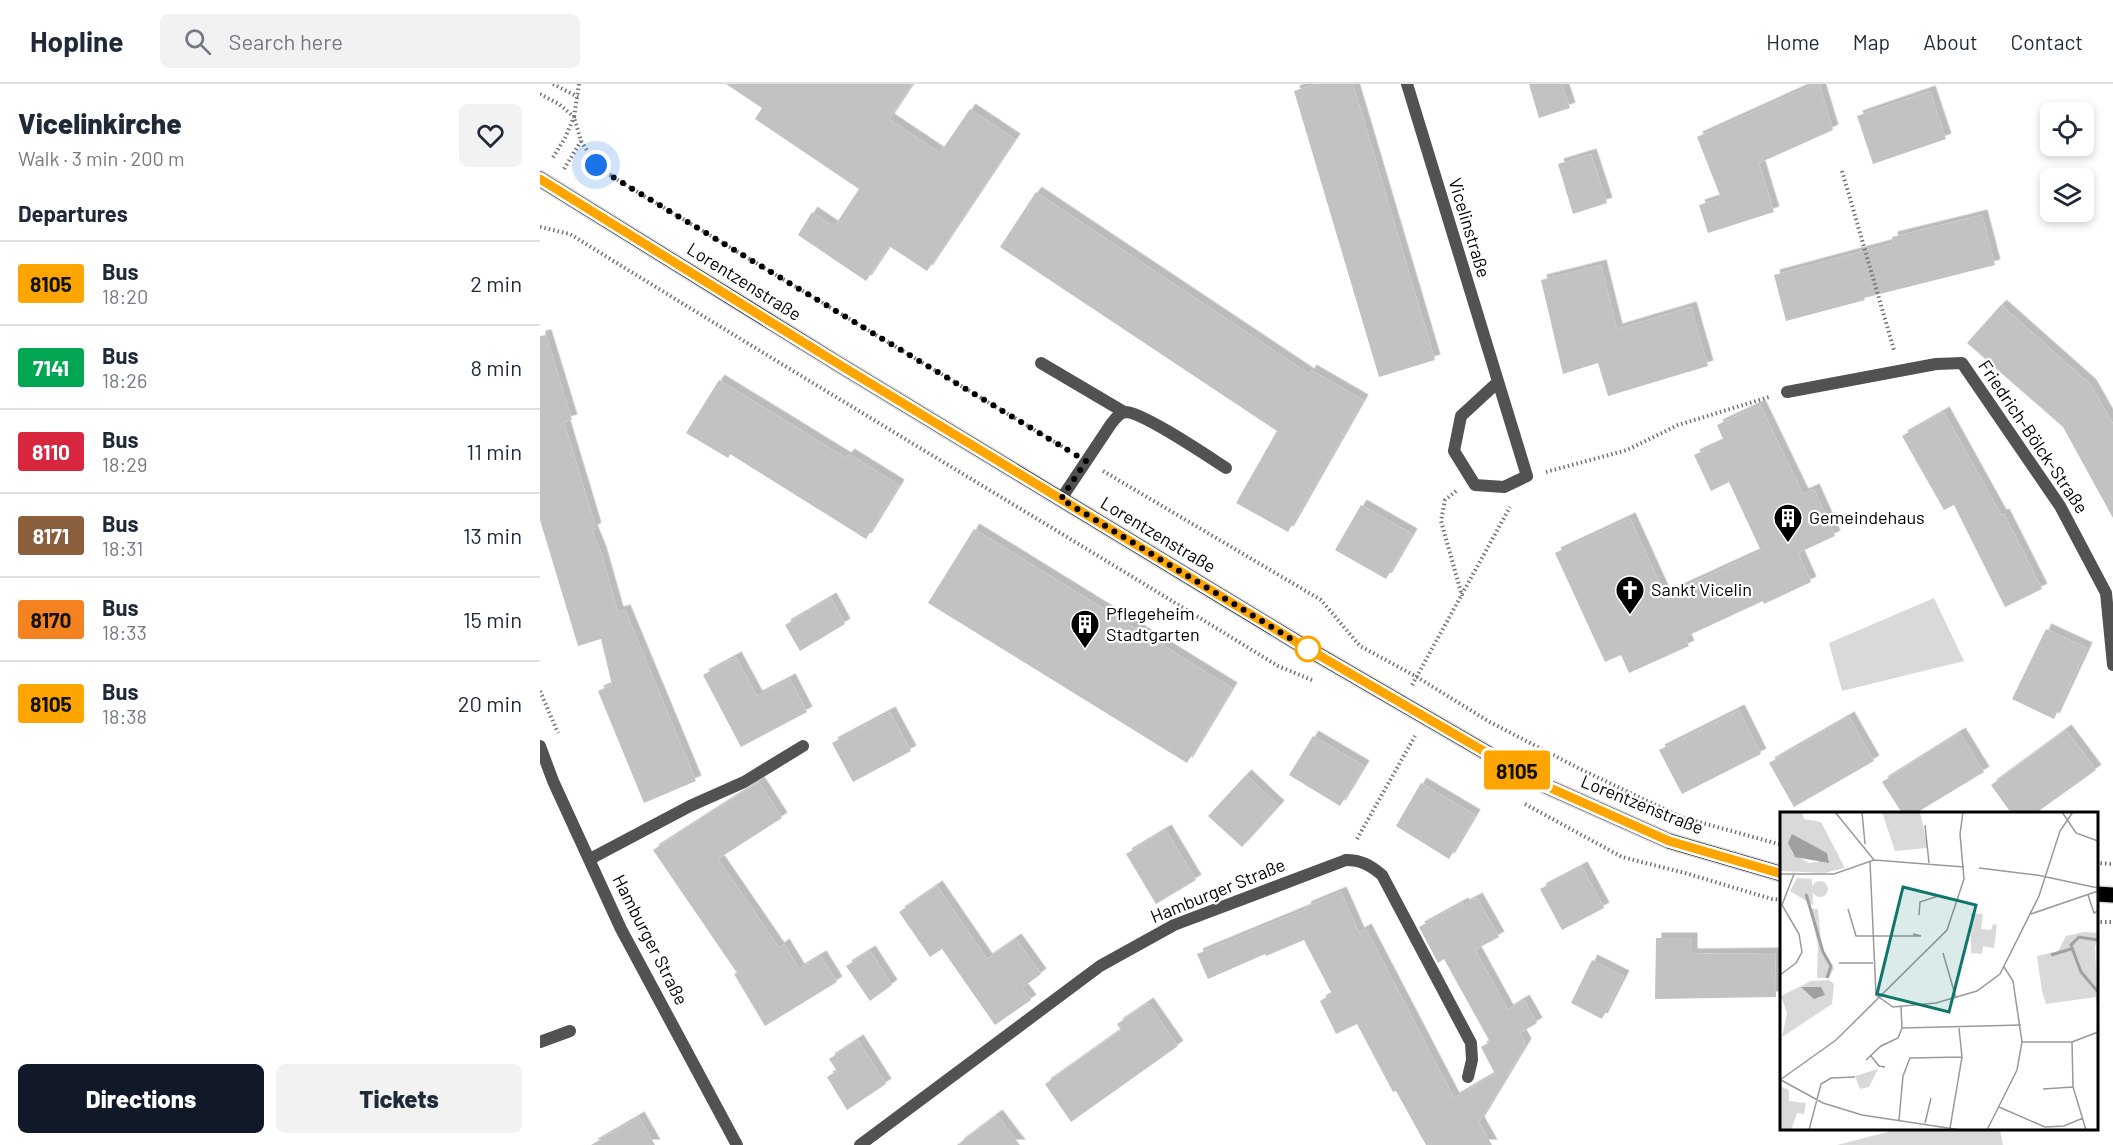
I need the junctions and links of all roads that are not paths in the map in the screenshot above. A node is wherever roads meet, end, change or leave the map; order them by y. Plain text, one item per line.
1 (1407, 84) edge
2 (540, 179) edge
3 (1041, 363) dead end
4 (1498, 382) junction
5 (1787, 392) road end
6 (1124, 412) junction
7 (1226, 468) dead end
8 (1061, 499) junction
9 (2113, 665) edge
10 (540, 746) edge
11 (803, 746) dead end
12 (591, 860) junction
13 (1780, 873) edge
14 (2098, 894) edge
15 (2113, 895) edge
16 (570, 1031) dead end
17 (540, 1042) edge
18 (1468, 1077) dead end
19 (737, 1145) edge
20 (860, 1145) edge

1 - 4 street, Vicelinstraße
2 - 8 main road, Lorentzenstraße
3 - 6 street
4 - 4 street, Vicelinstraße
5 - 9 street, Friedrich-Bölck-Straße
6 - 7 street
6 - 8 street
8 - 13 main road, Lorentzenstraße
10 - 12 street, Hamburger Straße
11 - 12 street
12 - 19 street, Hamburger Straße
14 - 15 main road
16 - 17 street
18 - 20 street, Hamburger Straße

